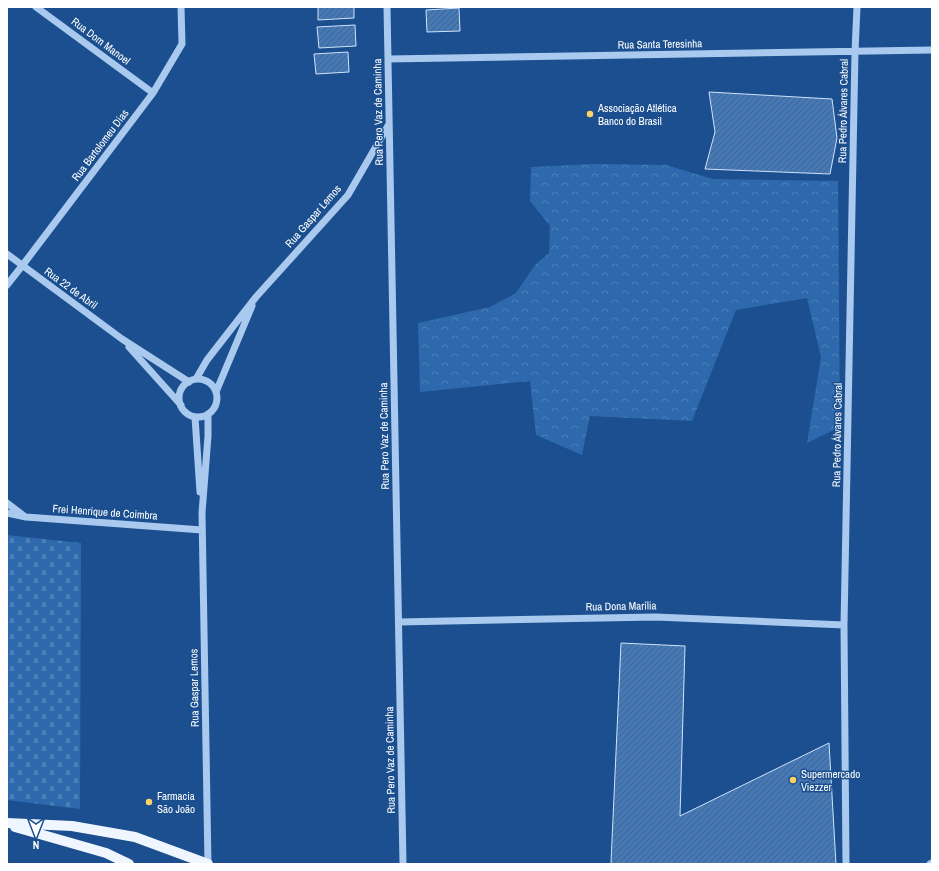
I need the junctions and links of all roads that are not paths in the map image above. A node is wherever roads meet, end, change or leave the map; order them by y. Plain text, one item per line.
1 (36, 7) edge
2 (181, 7) edge
3 (387, 7) edge
4 (857, 7) edge
5 (932, 50) edge
6 (855, 52) junction
7 (388, 59) junction
8 (153, 93) junction
9 (390, 122) junction
10 (7, 254) edge
11 (22, 266) junction
12 (7, 285) edge
13 (256, 297) junction
14 (122, 339) junction
15 (192, 381) junction
16 (216, 392) junction
17 (180, 405) junction
18 (208, 414) junction
19 (195, 417) junction
20 (7, 503) edge
21 (202, 512) junction
22 (7, 514) edge
23 (26, 517) junction
24 (202, 530) junction
25 (399, 622) junction
26 (844, 625) junction
27 (7, 824) edge
28 (129, 864) edge
29 (208, 864) edge
30 (403, 864) edge
31 (846, 864) edge

1 - 8 street, Rua Dom Manoel
2 - 8 street, Rua Bartolomeu Dias
3 - 7 street, Rua Pero Vaz de Caminha
4 - 6 street, Rua Pedro Álvares Cabral
5 - 6 street, Rua Santa Teresinha
6 - 7 street, Rua Santa Teresinha
6 - 26 street, Rua Pedro Álvares Cabral
7 - 9 street, Rua Pero Vaz de Caminha
8 - 11 street, Rua Bartolomeu Dias
9 - 13 street, Rua Gaspar Lemos
9 - 25 street, Rua Pero Vaz de Caminha
10 - 11 street, Rua 22 de Abril
11 - 12 street, Rua Bartolomeu Dias
11 - 14 street, Rua 22 de Abril
13 - 15 street, Rua Gaspar Lemos
13 - 16 street, Rua Gaspar Lemos
14 - 15 street, Rua 22 de Abril
14 - 17 street, Rua 22 de Abril
15 - 16 street
15 - 17 street
16 - 18 street
17 - 19 street
18 - 19 street
18 - 21 street, Rua Gaspar Lemos
19 - 21 street, Rua Gaspar Lemos
20 - 23 street
21 - 24 street, Rua Gaspar Lemos
22 - 23 street, Frei Henrique de Coimbra
23 - 24 street, Frei Henrique de Coimbra
24 - 29 street, Rua Gaspar Lemos
25 - 26 street, Rua Dona Marília
25 - 30 street, Rua Pero Vaz de Caminha
26 - 31 street, Rua Pedro Álvares Cabral
27 - 28 main road
27 - 29 main road

